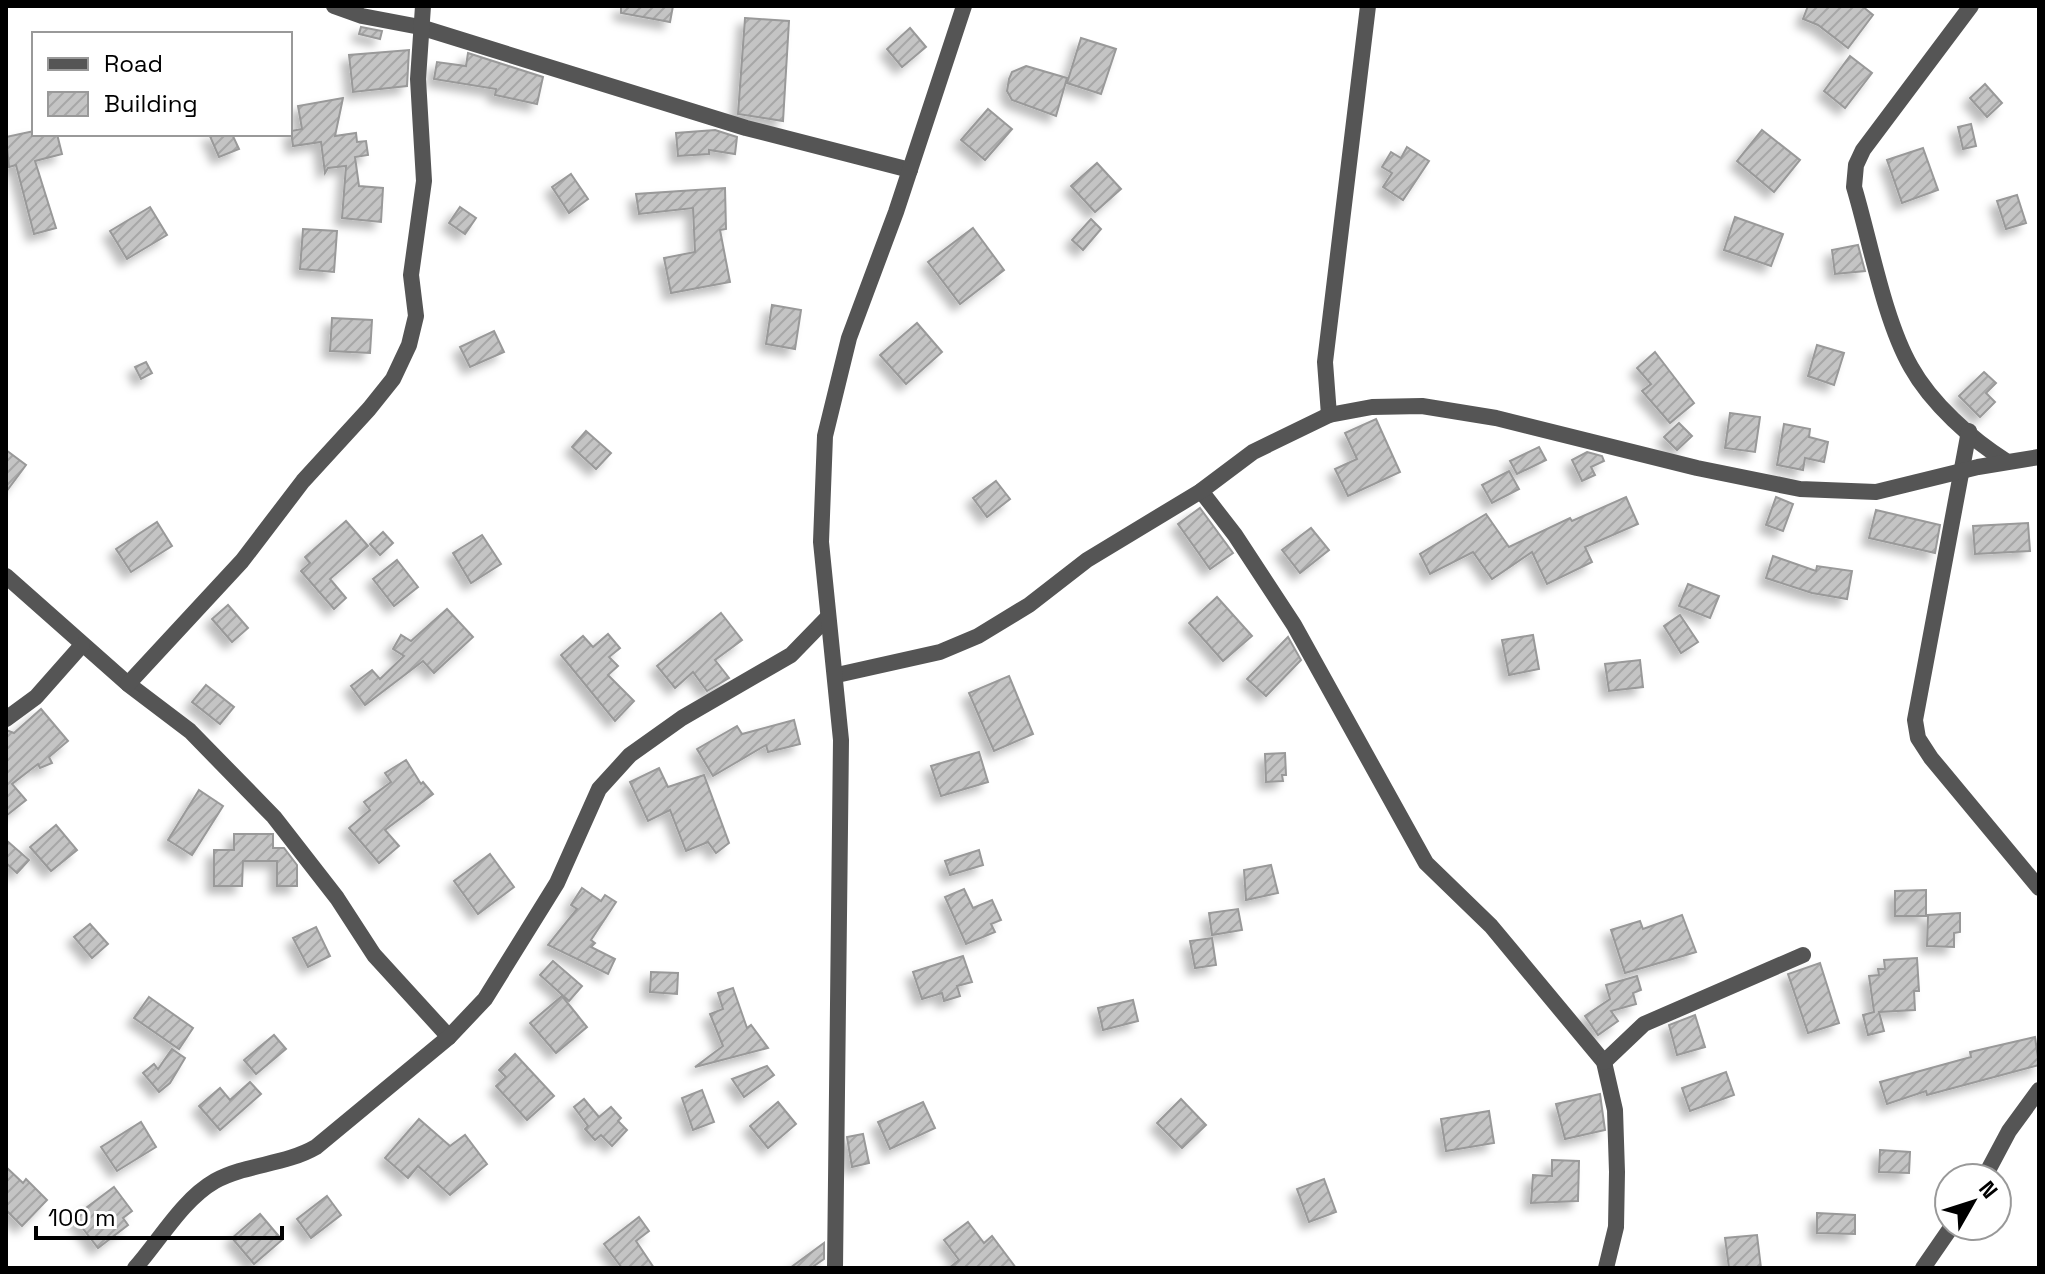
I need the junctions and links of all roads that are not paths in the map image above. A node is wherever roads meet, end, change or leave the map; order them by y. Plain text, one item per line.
1 (334, 6) edge
2 (423, 6) edge
3 (964, 6) edge
4 (1368, 6) edge
5 (1971, 6) edge
6 (420, 27) junction
7 (910, 170) junction
8 (1329, 415) junction
9 (1969, 431) junction
10 (2039, 457) edge
11 (2006, 461) junction
12 (1961, 471) junction
13 (1201, 491) junction
14 (6, 576) edge
15 (828, 617) junction
16 (82, 645) junction
17 (837, 675) junction
18 (128, 684) junction
19 (6, 719) edge
20 (2039, 888) edge
21 (1803, 955) dead end
22 (449, 1037) junction
23 (1604, 1062) junction
24 (2039, 1090) edge
25 (1993, 1162) edge
26 (1941, 1242) edge
27 (135, 1268) edge
28 (835, 1268) edge
29 (1606, 1268) edge
30 (1923, 1268) edge

1 - 6 street
2 - 6 street
3 - 7 street
4 - 8 street
5 - 9 street
6 - 7 street
6 - 18 street
7 - 15 street
8 - 12 street
8 - 13 street
9 - 11 street
9 - 12 street
10 - 11 street
11 - 12 street
12 - 20 street
13 - 17 street
13 - 23 street
14 - 16 street
15 - 17 street
15 - 22 street
16 - 18 street
16 - 19 street
17 - 28 street
18 - 22 street
21 - 23 street
22 - 27 street
23 - 29 street
24 - 25 street
26 - 30 street

